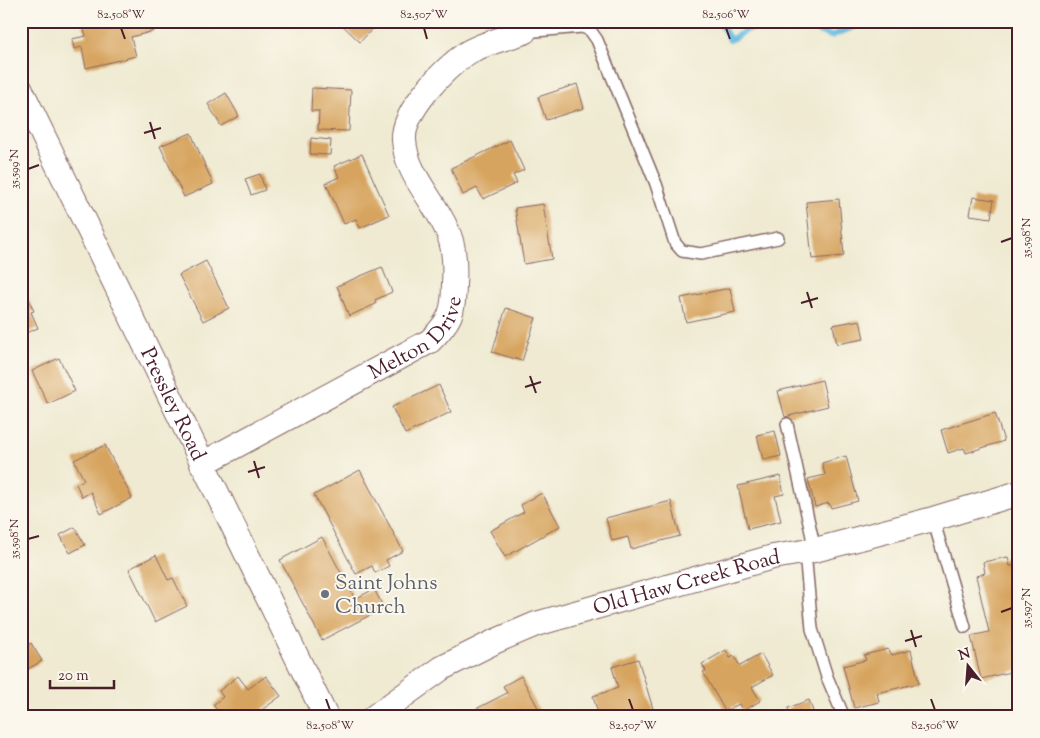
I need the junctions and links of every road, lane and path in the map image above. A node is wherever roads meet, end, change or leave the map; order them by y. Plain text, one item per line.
1 (585, 24) edge
2 (524, 32) joint
3 (21, 90) edge
4 (778, 238) dead end
5 (787, 424) dead end
6 (202, 464) junction
7 (1019, 493) edge
8 (934, 519) junction
9 (810, 551) junction
10 (965, 626) dead end
11 (402, 708) edge
12 (326, 717) edge
13 (374, 717) edge
14 (844, 717) edge

1 - 2 lane
1 - 4 lane
2 - 6 street, Melton Drive
3 - 6 street, Pressley Road
5 - 9 lane
6 - 12 street, Pressley Road
7 - 8 street, Old Haw Creek Road
8 - 9 street, Old Haw Creek Road
8 - 10 lane
9 - 11 street, Old Haw Creek Road
9 - 14 lane
11 - 13 street, Old Haw Creek Road

